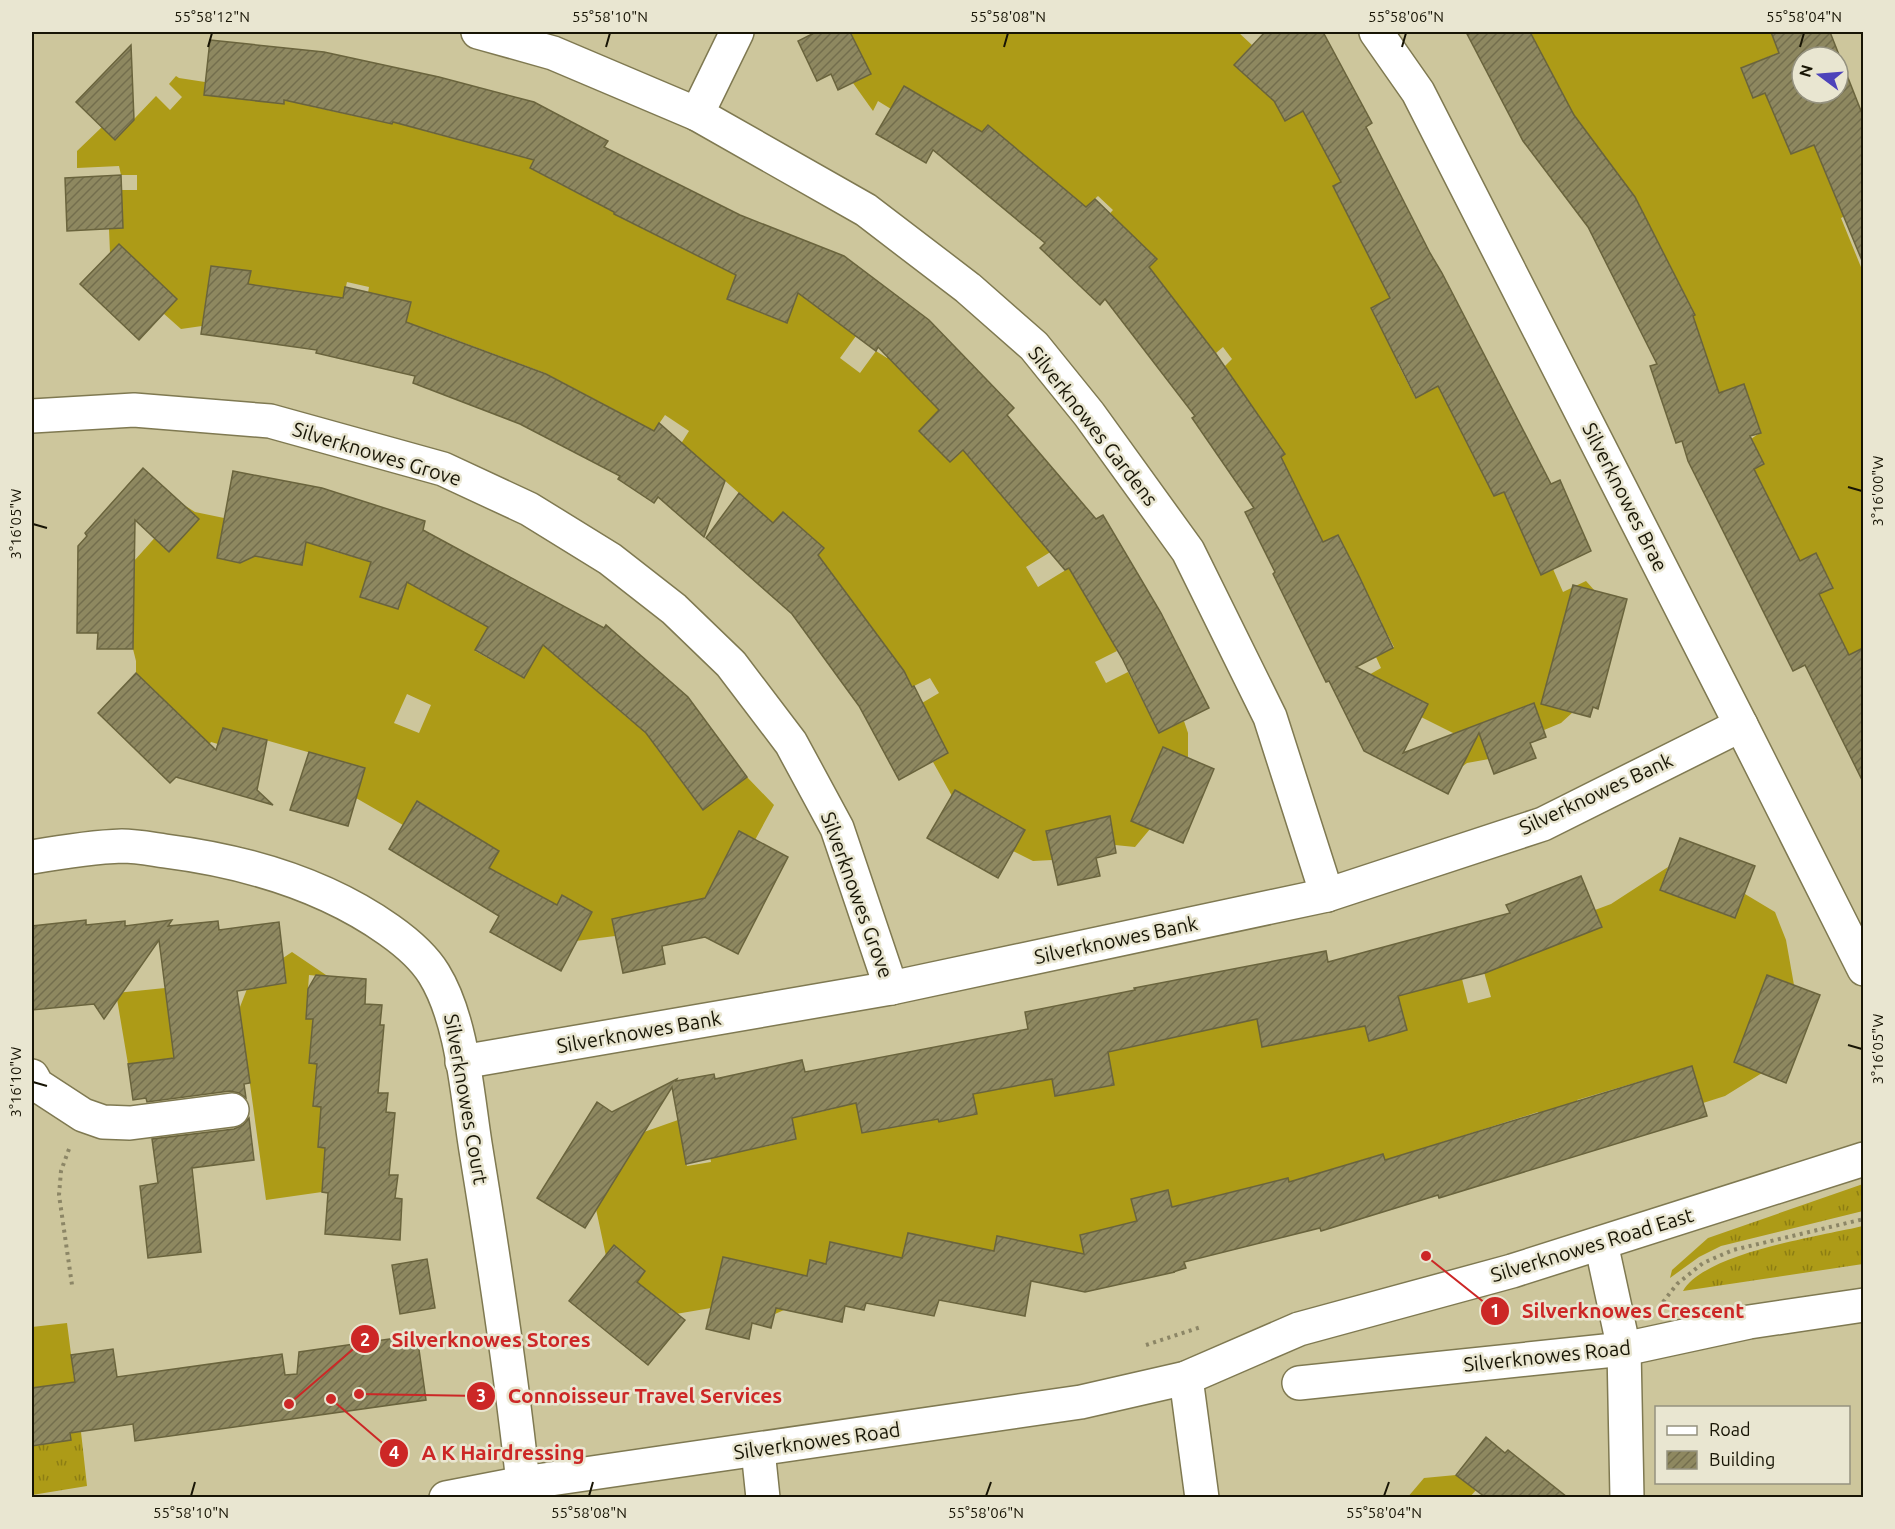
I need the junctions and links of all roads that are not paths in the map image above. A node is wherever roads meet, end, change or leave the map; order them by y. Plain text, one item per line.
1 (478, 32) edge
2 (737, 32) edge
3 (1376, 32) edge
4 (697, 114) junction
5 (32, 416) edge
6 (1741, 725) junction
7 (32, 857) edge
8 (1327, 895) junction
9 (1863, 969) edge
10 (891, 988) junction
11 (462, 1062) junction
12 (32, 1076) edge
13 (232, 1110) dead end
14 (1863, 1159) edge
15 (1602, 1243) junction
16 (1863, 1305) edge
17 (1624, 1349) junction
18 (1186, 1378) junction
19 (1299, 1383) dead end
20 (758, 1450) junction
21 (523, 1483) junction
22 (446, 1497) edge
23 (763, 1497) edge
24 (1202, 1497) edge
25 (1627, 1497) edge

1 - 4 street, Silverknowes Gardens
2 - 4 street
3 - 6 street, Silverknowes Brae
4 - 8 street, Silverknowes Gardens
5 - 10 street, Silverknowes Grove
6 - 8 street, Silverknowes Bank
6 - 9 street, Silverknowes Brae
7 - 11 street, Silverknowes Court
8 - 10 street, Silverknowes Bank
10 - 11 street, Silverknowes Bank
11 - 21 street, Silverknowes Court
12 - 13 street
14 - 15 street, Silverknowes Road East
15 - 17 street
15 - 18 street, Silverknowes Road East
16 - 17 street, Silverknowes Road
17 - 19 street, Silverknowes Road
17 - 25 street
18 - 20 street, Silverknowes Road
18 - 24 street
20 - 21 street, Silverknowes Road
20 - 23 street
21 - 22 street, Silverknowes Road

